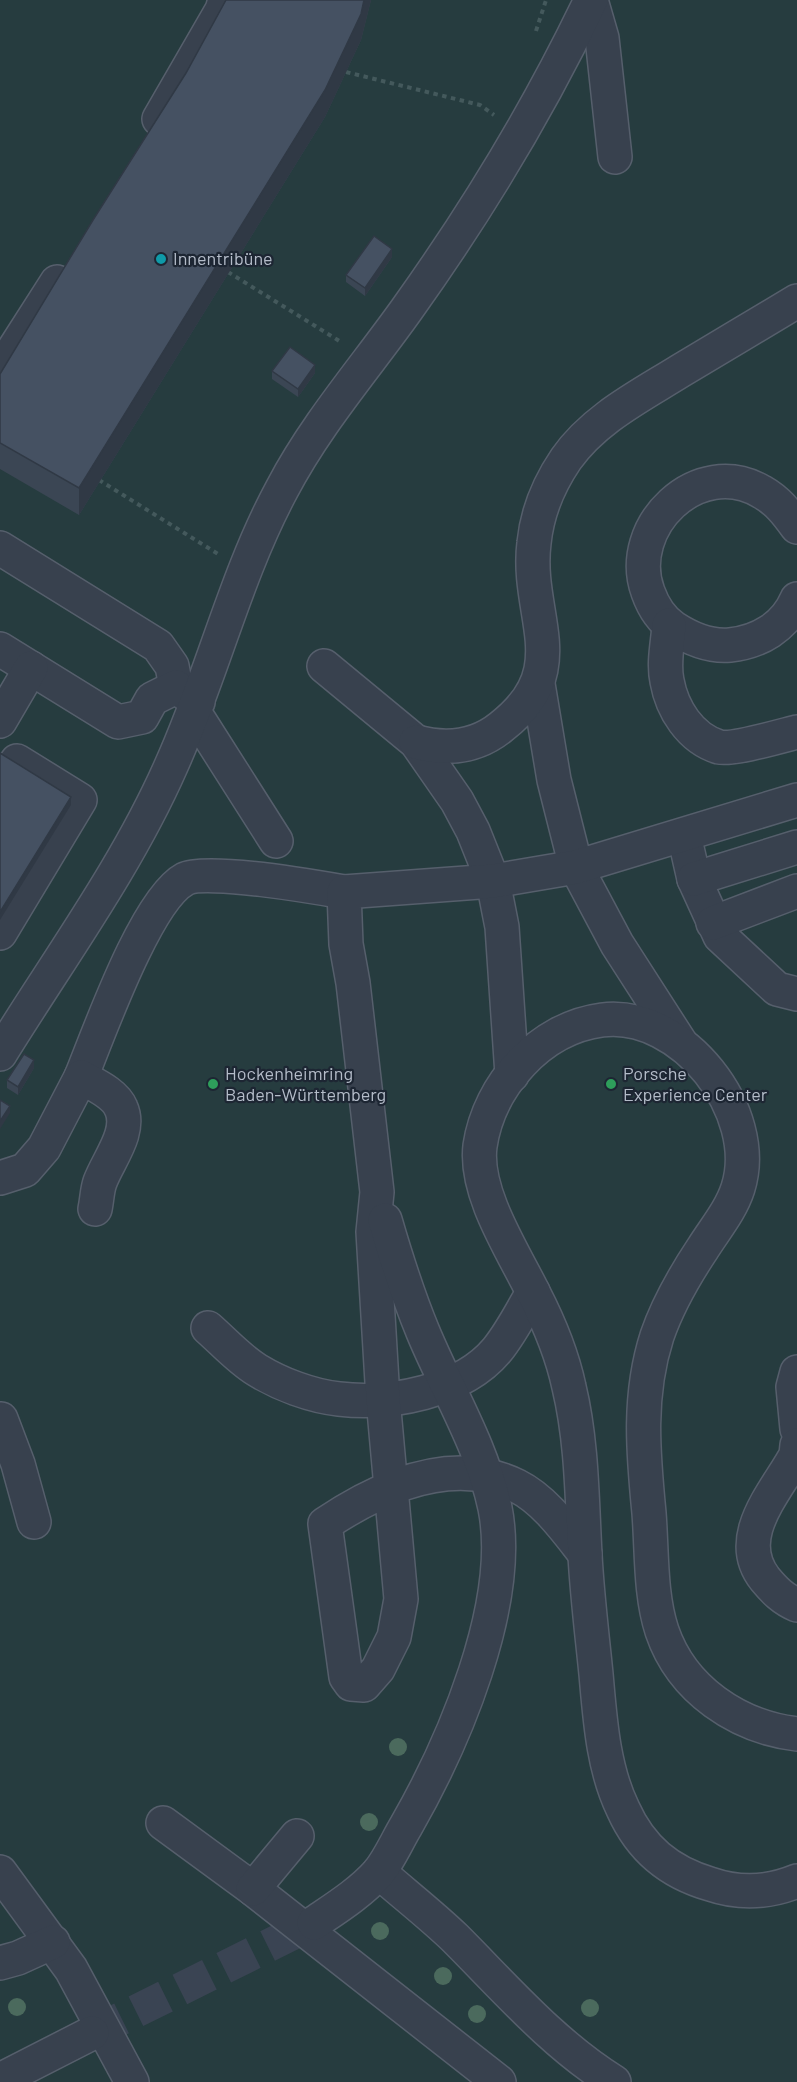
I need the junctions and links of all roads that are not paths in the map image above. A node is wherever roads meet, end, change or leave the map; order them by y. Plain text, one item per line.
1 (225, 0) edge
2 (591, 0) edge
3 (146, 141) edge
4 (615, 157) dead end
5 (70, 261) edge
6 (797, 301) edge
7 (0, 371) edge
8 (797, 527) edge
9 (0, 548) edge
10 (797, 599) edge
11 (669, 625) junction
12 (0, 649) edge
13 (324, 666) dead end
14 (31, 668) junction
15 (538, 684) junction
16 (189, 700) junction
17 (0, 721) edge
18 (797, 732) edge
19 (416, 742) junction
20 (12, 768) edge
21 (797, 800) edge
22 (684, 835) junction
23 (276, 841) dead end
24 (797, 847) edge
25 (576, 867) junction
26 (694, 879) junction
27 (493, 881) junction
28 (797, 891) edge
29 (345, 892) junction
30 (713, 923) junction
31 (0, 933) edge
32 (797, 994) edge
33 (683, 1046) junction
34 (0, 1054) edge
35 (512, 1075) junction
36 (81, 1077) junction
37 (0, 1178) edge
38 (377, 1192) junction
39 (95, 1209) dead end
40 (533, 1292) junction
41 (208, 1328) dead end
42 (797, 1372) edge
43 (447, 1384) junction
44 (383, 1399) junction
45 (1, 1419) edge
46 (797, 1429) edge
47 (797, 1445) edge
48 (486, 1476) junction
49 (391, 1488) junction
50 (34, 1522) dead end
51 (585, 1554) junction
52 (797, 1605) edge
53 (797, 1734) edge
54 (162, 1823) dead end
55 (297, 1836) dead end
56 (0, 1872) edge
57 (379, 1872) junction
58 (797, 1881) edge
59 (253, 1889) junction
60 (314, 1923) tunnel mouth
61 (53, 1942) junction
62 (0, 1963) edge
63 (92, 2033) tunnel mouth
64 (0, 2080) edge
65 (132, 2082) edge
66 (499, 2082) edge
67 (614, 2082) edge

1 - 3 lane
2 - 4 lane
2 - 16 lane
5 - 7 lane
6 - 15 lane
8 - 11 lane
9 - 16 lane
10 - 11 lane
11 - 18 lane
12 - 14 lane
13 - 19 lane
14 - 16 lane
14 - 17 lane
15 - 19 lane
15 - 25 lane
16 - 23 lane
16 - 34 lane
19 - 27 lane
20 - 31 lane
21 - 22 lane
22 - 25 lane
22 - 26 lane
24 - 26 lane
25 - 27 lane
25 - 33 lane
26 - 30 lane
27 - 29 lane
27 - 35 lane
28 - 30 lane
29 - 36 lane
29 - 38 lane
30 - 32 lane
33 - 35 lane
33 - 53 lane
35 - 40 lane
36 - 37 lane
36 - 39 lane
38 - 43 lane
38 - 44 lane
40 - 43 lane
40 - 51 lane
41 - 44 lane
42 - 46 lane
43 - 44 lane
43 - 48 lane
44 - 49 lane
45 - 50 lane
47 - 52 lane
48 - 49 lane
48 - 51 lane
48 - 57 lane
49 - 49 lane
51 - 58 lane
54 - 59 lane
55 - 59 lane
56 - 61 lane
57 - 60 lane
57 - 67 lane
59 - 66 lane
61 - 62 lane
61 - 65 lane
63 - 64 lane

